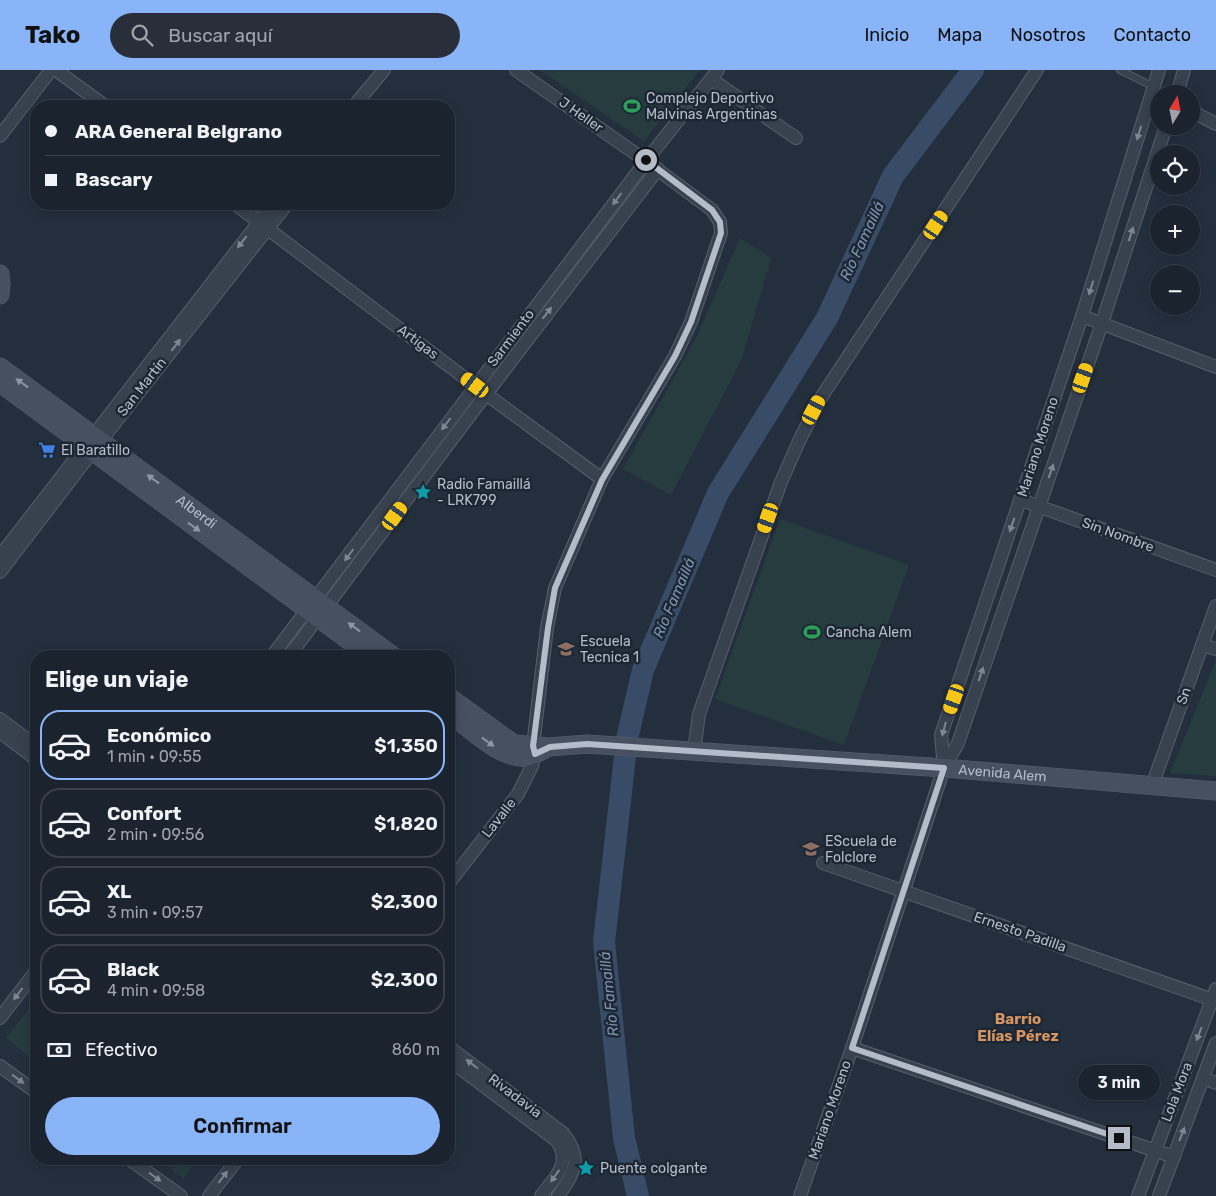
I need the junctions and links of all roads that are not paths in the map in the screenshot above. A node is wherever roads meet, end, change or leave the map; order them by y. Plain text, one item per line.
1 (51, 70) edge
2 (56, 70) edge
3 (384, 70) edge
4 (394, 70) edge
5 (516, 70) edge
6 (1037, 70) edge
7 (1120, 70) edge
8 (1159, 70) edge
9 (1184, 70) edge
10 (714, 75) edge
11 (1156, 85) edge
12 (1180, 85) edge
13 (1150, 91) edge
14 (97, 100) edge
15 (359, 100) edge
16 (370, 100) edge
17 (1150, 106) edge
18 (1200, 116) edge
19 (1216, 124) edge
20 (1163, 135) edge
21 (0, 136) edge
22 (796, 138) dead end
23 (646, 160) junction
24 (658, 169) junction
25 (244, 210) edge
26 (270, 210) edge
27 (279, 210) edge
28 (263, 224) junction
29 (0, 274) edge
30 (0, 295) edge
31 (1082, 316) junction
32 (1102, 323) junction
33 (0, 367) edge
34 (1216, 367) edge
35 (0, 383) edge
36 (480, 389) junction
37 (92, 444) junction
38 (602, 480) junction
39 (1021, 500) junction
40 (1039, 506) junction
41 (0, 556) edge
42 (1216, 570) edge
43 (0, 572) edge
44 (1216, 606) edge
45 (317, 609) junction
46 (1202, 644) junction
47 (278, 650) edge
48 (293, 650) edge
49 (363, 650) edge
50 (383, 650) edge
51 (1216, 650) edge
52 (455, 701) edge
53 (455, 718) edge
54 (0, 719) edge
55 (0, 732) edge
56 (30, 742) edge
57 (539, 749) junction
58 (689, 751) junction
59 (30, 754) edge
60 (944, 768) junction
61 (1152, 786) junction
62 (1216, 791) edge
63 (823, 863) dead end
64 (455, 875) edge
65 (904, 892) junction
66 (30, 979) edge
67 (1215, 997) edge
68 (0, 1018) edge
69 (1216, 1043) edge
70 (852, 1048) junction
71 (455, 1052) edge
72 (455, 1065) edge
73 (0, 1066) edge
74 (1203, 1078) junction
75 (1216, 1083) edge
76 (30, 1088) edge
77 (1155, 1150) junction
78 (569, 1153) junction
79 (1174, 1157) junction
80 (137, 1165) edge
81 (233, 1165) edge
82 (181, 1196) edge
83 (209, 1196) edge
84 (541, 1196) edge
85 (558, 1196) edge
86 (800, 1196) edge
87 (1138, 1196) edge
88 (1159, 1196) edge

1 - 21 street
2 - 14 street
3 - 15 street
4 - 16 street
5 - 23 street, J Heller
6 - 58 street
7 - 13 lane
8 - 11 street, Mariano Moreno
9 - 12 street
10 - 22 street
10 - 23 street, Sarmiento
17 -> 31 street, Mariano Moreno
18 - 19 street
32 -> 20 street, Mariano Moreno
23 - 24 street, J Heller
23 -> 36 street, Sarmiento
36 -> 24 street, Sarmiento
24 - 38 street, J Heller
25 - 28 street, Artigas
26 - 28 street, San Martín
27 - 28 street, San Martín
28 - 36 street, Artigas
28 - 37 street, San Martín
29 - 30 street
31 - 32 street
31 - 39 street, Mariano Moreno
32 - 34 street
40 -> 32 street, Mariano Moreno
37 -> 33 street, Alberdi
35 - 37 street, Alberdi
36 - 38 street, Artigas
36 - 45 street, Sarmiento
37 - 41 street, San Martín
37 - 43 street, San Martín
37 - 45 street, Alberdi
38 - 57 street, Lavalle
39 - 40 street, Sin Nombre
39 -> 60 street, Mariano Moreno
40 - 42 street, Sin Nombre
60 -> 40 street, Mariano Moreno
44 - 46 street, Sn
45 - 47 street, Sarmiento
45 - 48 street, Sarmiento
45 - 49 street, Alberdi
50 -> 45 street, Alberdi
46 - 51 street
46 - 61 street, Sn
52 - 57 street
53 -> 57 street
54 - 56 street
55 - 59 street
57 - 58 street, Avenida Alem
57 - 64 street, Lavalle
58 - 60 street, Avenida Alem
60 - 61 street, Avenida Alem
60 - 65 street, Mariano Moreno
61 - 62 street, Avenida Alem
63 - 65 street, Ernesto Padilla
65 - 67 street, Ernesto Padilla
65 - 70 street, Mariano Moreno
66 -> 68 street
67 -> 77 street, Lola Mora
69 - 74 street, Lola Mora
70 - 77 street
70 - 86 street, Mariano Moreno
78 -> 71 street, Rivadavia
72 - 78 street, Rivadavia
73 -> 76 street
74 - 75 street
79 -> 74 street, Lola Mora
77 - 79 street
77 - 87 street, Lola Mora
78 -> 84 street
78 - 85 street
79 - 88 street, Lola Mora
80 -> 82 street
83 -> 81 street

